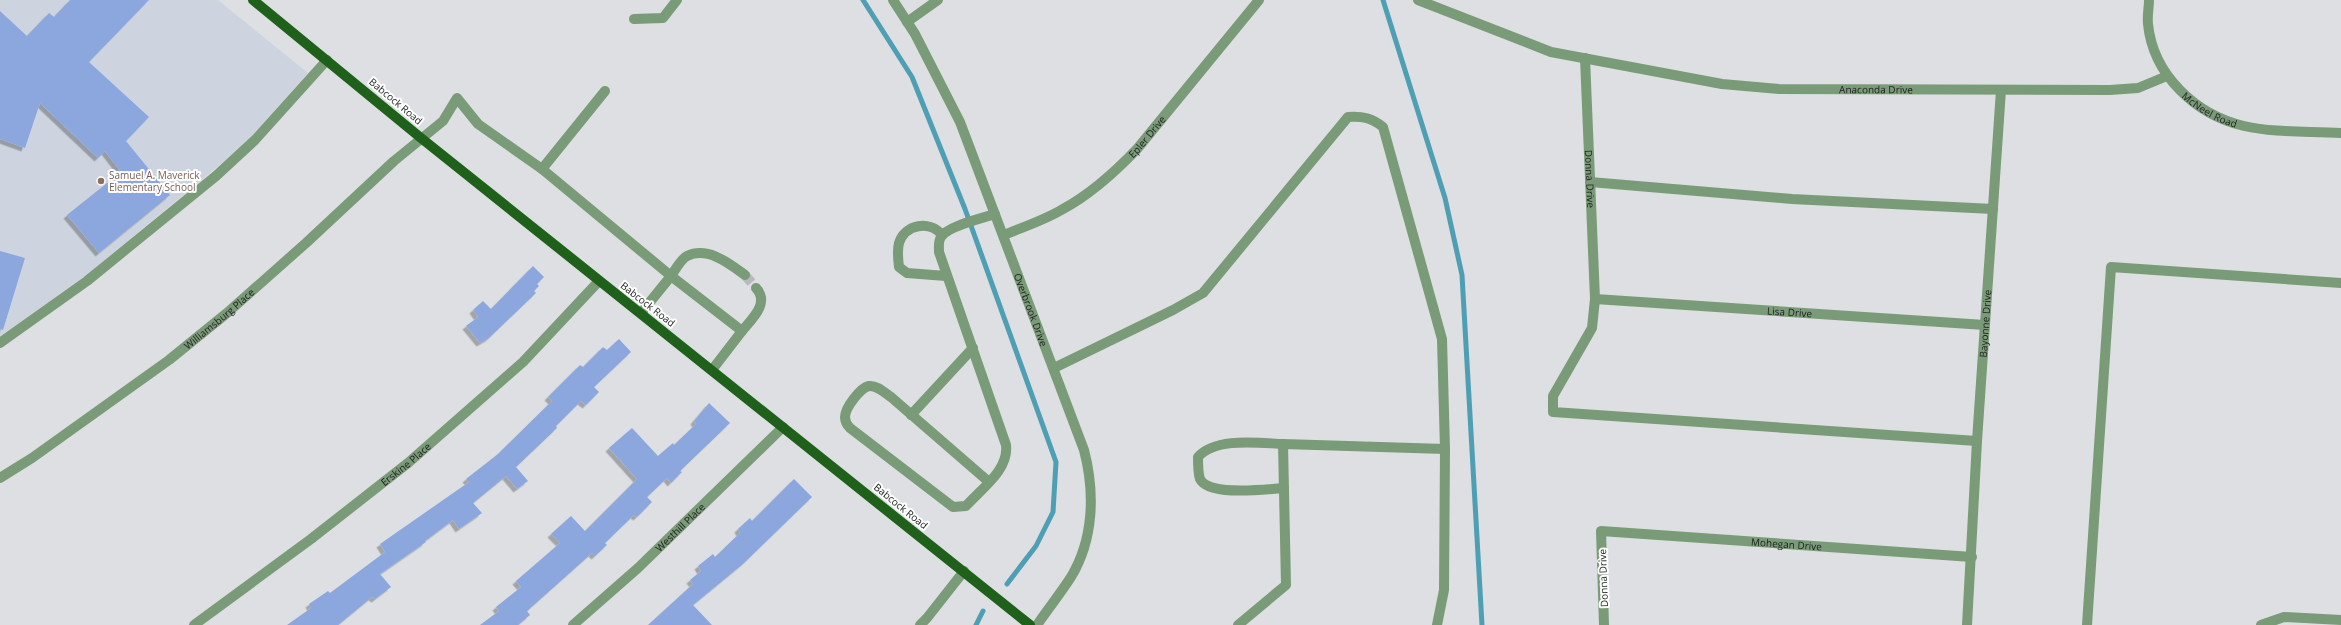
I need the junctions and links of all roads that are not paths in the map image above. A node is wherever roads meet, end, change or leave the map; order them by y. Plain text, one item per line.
1 (253, 0) edge
2 (677, 0) edge
3 (893, 0) edge
4 (938, 0) edge
5 (1259, 0) edge
6 (1418, 0) edge
7 (2149, 0) edge
8 (634, 19) dead end
9 (907, 22) junction
10 (1585, 58) junction
11 (327, 60) junction
12 (2167, 76) junction
13 (2001, 90) junction
14 (605, 91) dead end
15 (2341, 133) edge
16 (421, 138) junction
17 (542, 169) junction
18 (1590, 182) junction
19 (1993, 209) junction
20 (996, 214) junction
21 (946, 232) junction
22 (1004, 235) junction
23 (745, 275) tunnel mouth
24 (671, 276) junction
25 (946, 276) junction
26 (599, 281) junction
27 (2341, 283) edge
28 (756, 288) tunnel mouth
29 (1595, 299) junction
30 (641, 313) junction
31 (1984, 325) junction
32 (742, 331) junction
33 (0, 343) edge
34 (973, 348) junction
35 (1054, 368) junction
36 (712, 370) junction
37 (911, 415) junction
38 (783, 427) junction
39 (1977, 441) junction
40 (1283, 444) junction
41 (1445, 449) junction
42 (0, 478) edge
43 (988, 482) junction
44 (1284, 488) junction
45 (1601, 531) joint
46 (1972, 557) junction
47 (964, 571) junction
48 (2341, 620) edge
49 (924, 623) edge
50 (194, 625) edge
51 (573, 625) edge
52 (1030, 625) edge
53 (1037, 625) edge
54 (1238, 625) edge
55 (1437, 625) edge
56 (1604, 625) edge
57 (1967, 625) edge
58 (2087, 625) edge
59 (2260, 625) edge

1 - 11 main road, Babcock Road
2 - 8 street
3 - 9 street, Overbrook Drive
4 - 9 street
5 - 22 street, Epler Drive
6 - 10 street, Anaconda Drive
7 - 12 street, McNeel Road
9 - 20 street, Overbrook Drive
10 - 13 street, Anaconda Drive
10 - 18 street, Donna Drive
11 - 16 main road, Babcock Road
11 - 33 street
12 - 13 street, Anaconda Drive
12 - 15 street, McNeel Road
13 - 19 street, Bayonne Drive
14 - 17 street
16 - 17 street, Williamsburg Place
16 - 26 main road, Babcock Road
16 - 42 street, Williamsburg Place
17 - 24 street
18 - 19 street
18 - 29 street, Donna Drive
19 - 31 street, Bayonne Drive
20 - 21 street
20 - 22 street, Overbrook Drive
21 - 25 street
21 - 25 street
22 - 35 street, Overbrook Drive
23 - 24 street
24 - 30 street
24 - 32 street
25 - 34 street
26 - 30 main road, Babcock Road
26 - 50 street, Erskine Place
27 - 58 street
28 - 32 street
29 - 31 street, Lisa Drive
29 - 39 street, Donna Drive
30 - 36 main road, Babcock Road
31 - 39 street, Bayonne Drive
32 - 36 street
34 - 37 street
34 - 43 street
35 - 41 street
35 - 53 street, Overbrook Drive
36 - 38 main road, Babcock Road
37 - 43 street
37 - 43 street
38 - 47 main road, Babcock Road
38 - 51 street, Westhill Place
39 - 46 street, Bayonne Drive
40 - 41 street
40 - 44 street
40 - 44 street
41 - 55 street
44 - 54 street
45 - 46 street, Mohegan Drive
45 - 56 street, Donna Drive
46 - 57 street, Bayonne Drive
47 - 49 street
47 - 52 main road, Babcock Road
48 - 59 street

